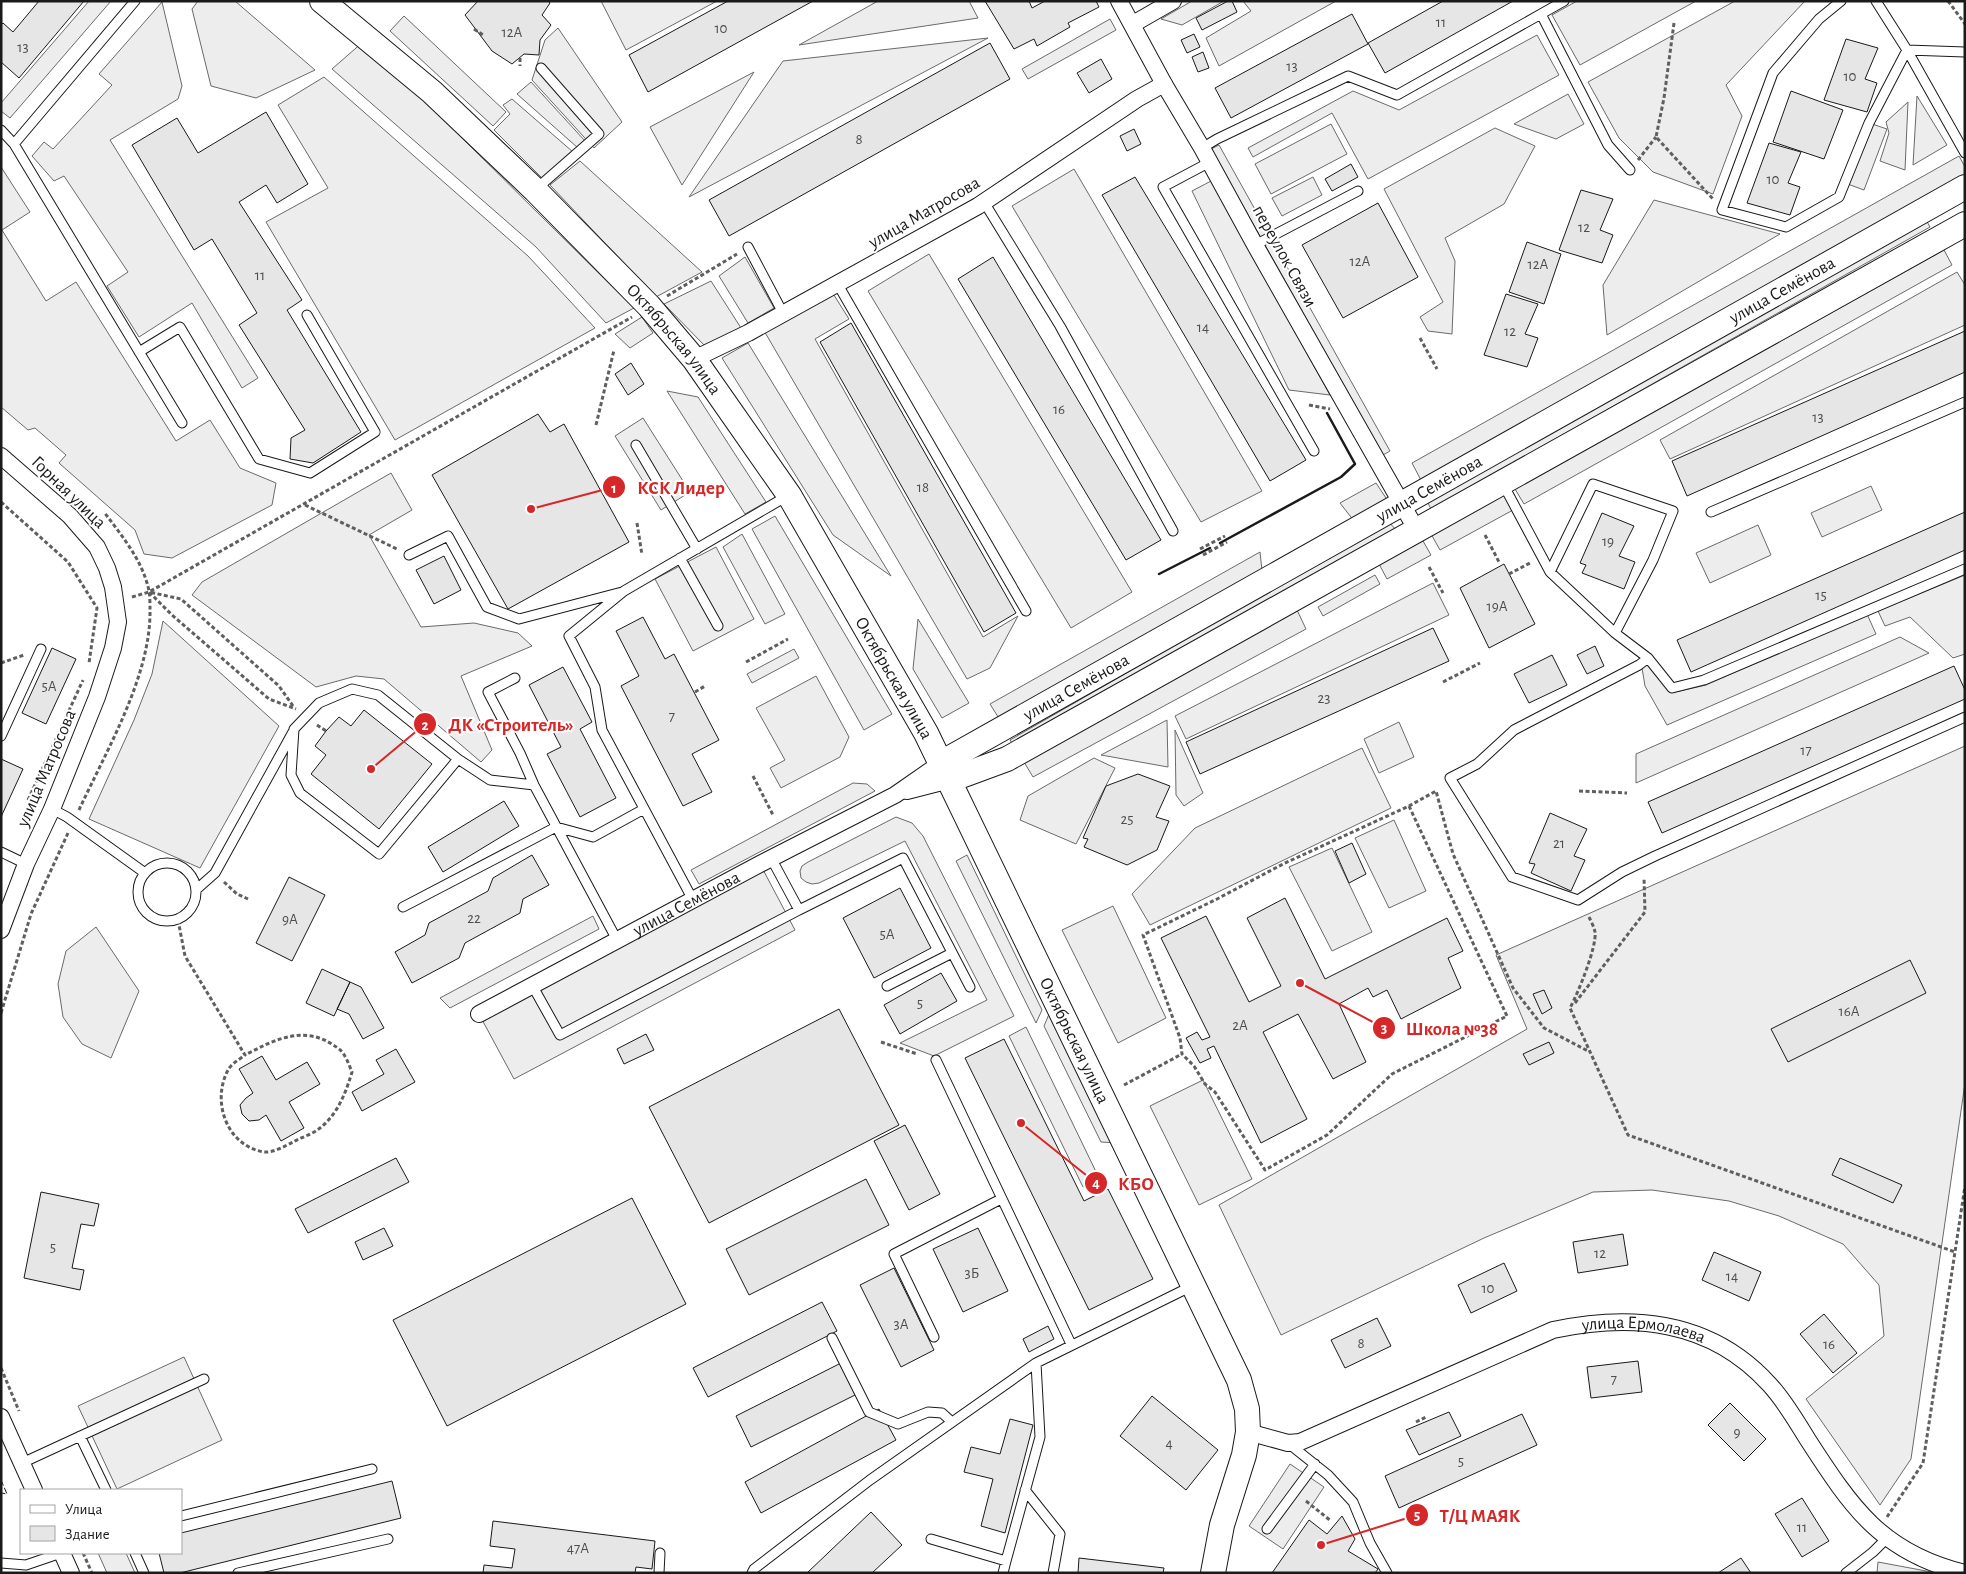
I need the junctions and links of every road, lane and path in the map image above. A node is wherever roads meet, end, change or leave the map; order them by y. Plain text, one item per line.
1 (135, 1) edge
2 (322, 1) edge
3 (1120, 1) edge
4 (1173, 1) edge
5 (1564, 1) edge
6 (1841, 1) edge
7 (1876, 1) edge
8 (1948, 1) edge
9 (1541, 14) junction
10 (1674, 23) dead end
11 (1133, 24) junction
12 (1965, 24) edge
13 (474, 29) dead end
14 (483, 35) dead end
15 (1907, 50) junction
16 (1965, 52) edge
17 (520, 58) dead end
18 (520, 66) dead end
19 (541, 68) dead end
20 (1164, 84) junction
21 (1, 130) edge
22 (1656, 137) junction
23 (14, 144) junction
24 (1202, 148) junction
25 (1965, 153) edge
26 (1210, 162) junction
27 (1630, 170) joint
28 (1965, 187) edge
29 (535, 190) junction
30 (1358, 191) dead end
31 (984, 202) junction
32 (1722, 210) junction
33 (1965, 224) edge
34 (1255, 245) junction
35 (748, 247) joint
36 (837, 283) junction
37 (667, 296) dead end
38 (783, 313) junction
39 (637, 314) dead end
40 (307, 315) dead end
41 (1420, 338) dead end
42 (614, 350) dead end
43 (139, 352) junction
44 (694, 359) junction
45 (1437, 369) dead end
46 (1965, 402) edge
47 (182, 423) dead end
48 (596, 425) dead end
49 (636, 445) dead end
50 (1314, 451) dead end
51 (1, 456) edge
52 (1502, 482) junction
53 (789, 495) junction
54 (1, 502) edge
55 (1401, 504) junction
56 (305, 505) junction
57 (1711, 512) dead end
58 (637, 523) dead end
59 (1416, 529) junction
60 (1173, 531) dead end
61 (1485, 535) dead end
62 (1225, 536) dead end
63 (1227, 542) dead end
64 (696, 549) junction
65 (1200, 549) dead end
66 (409, 555) joint
67 (642, 555) dead end
68 (1203, 555) dead end
69 (680, 558) junction
70 (1499, 562) dead end
71 (1428, 567) dead end
72 (1965, 569) edge
73 (1550, 572) junction
74 (624, 591) junction
75 (149, 592) junction
76 (1443, 593) dead end
77 (115, 603) junction
78 (97, 608) junction
79 (1026, 611) dead end
80 (718, 626) dead end
81 (1615, 633) junction
82 (788, 639) dead end
83 (113, 648) joint
84 (41, 649) dead end
85 (1648, 658) junction
86 (746, 662) dead end
87 (1480, 663) dead end
88 (88, 668) dead end
89 (84, 677) dead end
90 (515, 678) dead end
91 (1443, 682) dead end
92 (705, 686) dead end
93 (695, 692) dead end
94 (269, 699) dead end
95 (293, 706) dead end
96 (1965, 717) edge
97 (318, 726) dead end
98 (294, 729) junction
99 (326, 731) dead end
100 (1, 736) edge
101 (458, 759) junction
102 (946, 771) junction
103 (753, 776) dead end
104 (534, 785) junction
105 (1579, 792) dead end
106 (1627, 793) dead end
107 (28, 800) dead end
108 (1409, 806) junction
109 (52, 809) junction
110 (644, 809) junction
111 (773, 815) dead end
112 (556, 827) junction
113 (1, 852) edge
114 (771, 858) junction
115 (26, 864) junction
116 (145, 873) junction
117 (215, 873) junction
118 (1644, 878) dead end
119 (196, 889) junction
120 (248, 899) dead end
121 (693, 900) junction
122 (403, 907) dead end
123 (799, 910) junction
124 (1590, 917) dead end
125 (178, 920) junction
126 (1, 930) edge
127 (617, 940) junction
128 (952, 953) junction
129 (532, 985) junction
130 (887, 986) dead end
131 (970, 987) dead end
132 (1570, 1008) junction
133 (479, 1014) dead end
134 (881, 1042) dead end
135 (1590, 1052) junction
136 (917, 1054) dead end
137 (1182, 1054) junction
138 (245, 1055) junction
139 (936, 1060) dead end
140 (1124, 1085) dead end
141 (1965, 1186) edge
142 (1002, 1199) junction
143 (1955, 1252) junction
144 (1194, 1285) junction
145 (934, 1337) dead end
146 (832, 1338) dead end
147 (1071, 1344) junction
148 (1036, 1363) junction
149 (204, 1379) dead end
150 (1, 1417) edge
151 (1426, 1417) dead end
152 (952, 1422) junction
153 (1416, 1422) dead end
154 (1248, 1432) junction
155 (80, 1436) junction
156 (1288, 1443) junction
157 (22, 1463) junction
158 (1315, 1464) junction
159 (372, 1470) dead end
160 (34, 1489) edge
161 (106, 1489) edge
162 (1025, 1490) junction
163 (1306, 1501) dead end
164 (182, 1516) edge
165 (1331, 1521) dead end
166 (1268, 1529) dead end
167 (1880, 1534) junction
168 (388, 1539) dead end
169 (931, 1539) dead end
170 (660, 1553) dead end
171 (58, 1554) edge
172 (62, 1554) edge
173 (83, 1554) edge
174 (135, 1554) edge
175 (1006, 1561) junction
176 (1, 1563) edge
177 (71, 1573) edge
178 (92, 1573) edge
179 (144, 1573) edge
180 (238, 1573) edge
181 (659, 1573) edge
182 (752, 1573) edge
183 (1003, 1573) edge
184 (1053, 1573) edge
185 (1213, 1573) edge
186 (1387, 1573) edge
187 (1846, 1573) edge
188 (1965, 1573) edge

1 - 23 lane
2 - 29 street, Октябрьская улица
3 - 11 street, переулок Связи
4 - 11 street
5 - 9 lane
6 - 32 lane
7 - 15 lane
8 - 12 path
9 - 24 lane
9 - 27 lane
10 - 22 path
11 - 20 street, переулок Связи
13 - 14 path
15 - 16 lane
15 - 25 lane
15 - 32 lane
17 - 18 path
19 - 29 lane
20 - 24 street, переулок Связи
20 - 31 street, улица Матросова
21 - 23 lane
22 - 27 path
22 - 32 path
23 - 43 lane
24 - 26 street, переулок Связи
26 - 34 street, переулок Связи
26 - 50 lane
28 - 55 street, улица Семёнова
29 - 44 street, Октябрьская улица
30 - 34 lane
31 - 36 street, улица Матросова
31 - 60 lane
33 - 52 street, улица Семёнова
34 - 55 street, переулок Связи
35 - 37 path
35 - 38 lane
36 - 38 street, улица Матросова
36 - 79 lane
38 - 44 street, улица Матросова
39 - 56 path
40 - 43 lane
41 - 45 path
42 - 48 path
43 - 47 lane
44 - 53 street, Октябрьская улица
46 - 57 lane
49 - 64 lane
51 - 77 street, Горная улица
52 - 59 street, улица Семёнова
52 - 73 lane
53 - 64 lane
53 - 102 street, Октябрьская улица
54 - 78 path
55 - 59 street, переулок Связи
55 - 102 street, улица Семёнова
56 - 66 path
56 - 75 path
58 - 67 path
59 - 102 street, улица Семёнова
61 - 70 path
62 - 65 path
63 - 68 path
64 - 69 lane
66 - 74 lane
69 - 74 lane
69 - 80 lane
71 - 76 path
72 - 85 lane
73 - 81 lane
73 - 81 lane
74 - 110 lane
75 - 77 path
75 - 94 path
75 - 95 path
77 - 78 path
77 - 83 street, Горная улица
78 - 88 path
81 - 85 lane
82 - 86 path
83 - 109 street, улица Матросова
84 - 100 lane
85 - 96 lane
87 - 91 path
89 - 107 path
90 - 104 lane
92 - 93 path
97 - 99 path
98 - 101 lane
98 - 101 lane
98 - 117 lane
101 - 104 lane
102 - 114 street, улица Семёнова
102 - 144 street, Октябрьская улица
103 - 111 path
104 - 112 lane
105 - 106 path
108 - 135 path
108 - 137 path
108 - 137 path
109 - 115 street, улица Матросова
109 - 116 lane
110 - 112 lane
110 - 121 lane
112 - 122 lane
112 - 127 lane
113 - 115 lane
114 - 121 street, улица Семёнова
114 - 123 lane
115 - 126 street, улица Матросова
116 - 119 lane
116 - 125 lane
117 - 119 lane
117 - 120 path
118 - 132 path
119 - 125 lane
121 - 127 street, улица Семёнова
123 - 128 lane
123 - 129 lane
124 - 132 path
125 - 138 path
127 - 129 street, улица Семёнова
128 - 130 lane
128 - 131 lane
129 - 133 street, улица Семёнова
132 - 135 path
134 - 136 path
135 - 143 path
137 - 140 path
138 - 138 path
139 - 142 lane
141 - 143 path
142 - 145 lane
142 - 147 lane
143 - 167 path
144 - 147 lane
144 - 154 street, Октябрьская улица
146 - 152 lane
147 - 148 lane
148 - 152 lane
148 - 162 lane
149 - 155 lane
150 - 157 street
151 - 153 path
152 - 182 lane
154 - 156 street, улица Ермолаева
154 - 185 street, Октябрьская улица
155 - 157 lane
155 - 161 lane
156 - 158 lane
156 - 167 street, улица Ермолаева
157 - 160 street
158 - 166 lane
158 - 186 lane
159 - 164 lane
162 - 175 lane
162 - 184 lane
163 - 165 path
167 - 187 lane
167 - 188 street, улица Ермолаева
168 - 180 lane
169 - 175 lane
170 - 181 lane
171 - 176 lane
172 - 177 street
173 - 178 path
174 - 179 lane
175 - 183 lane

